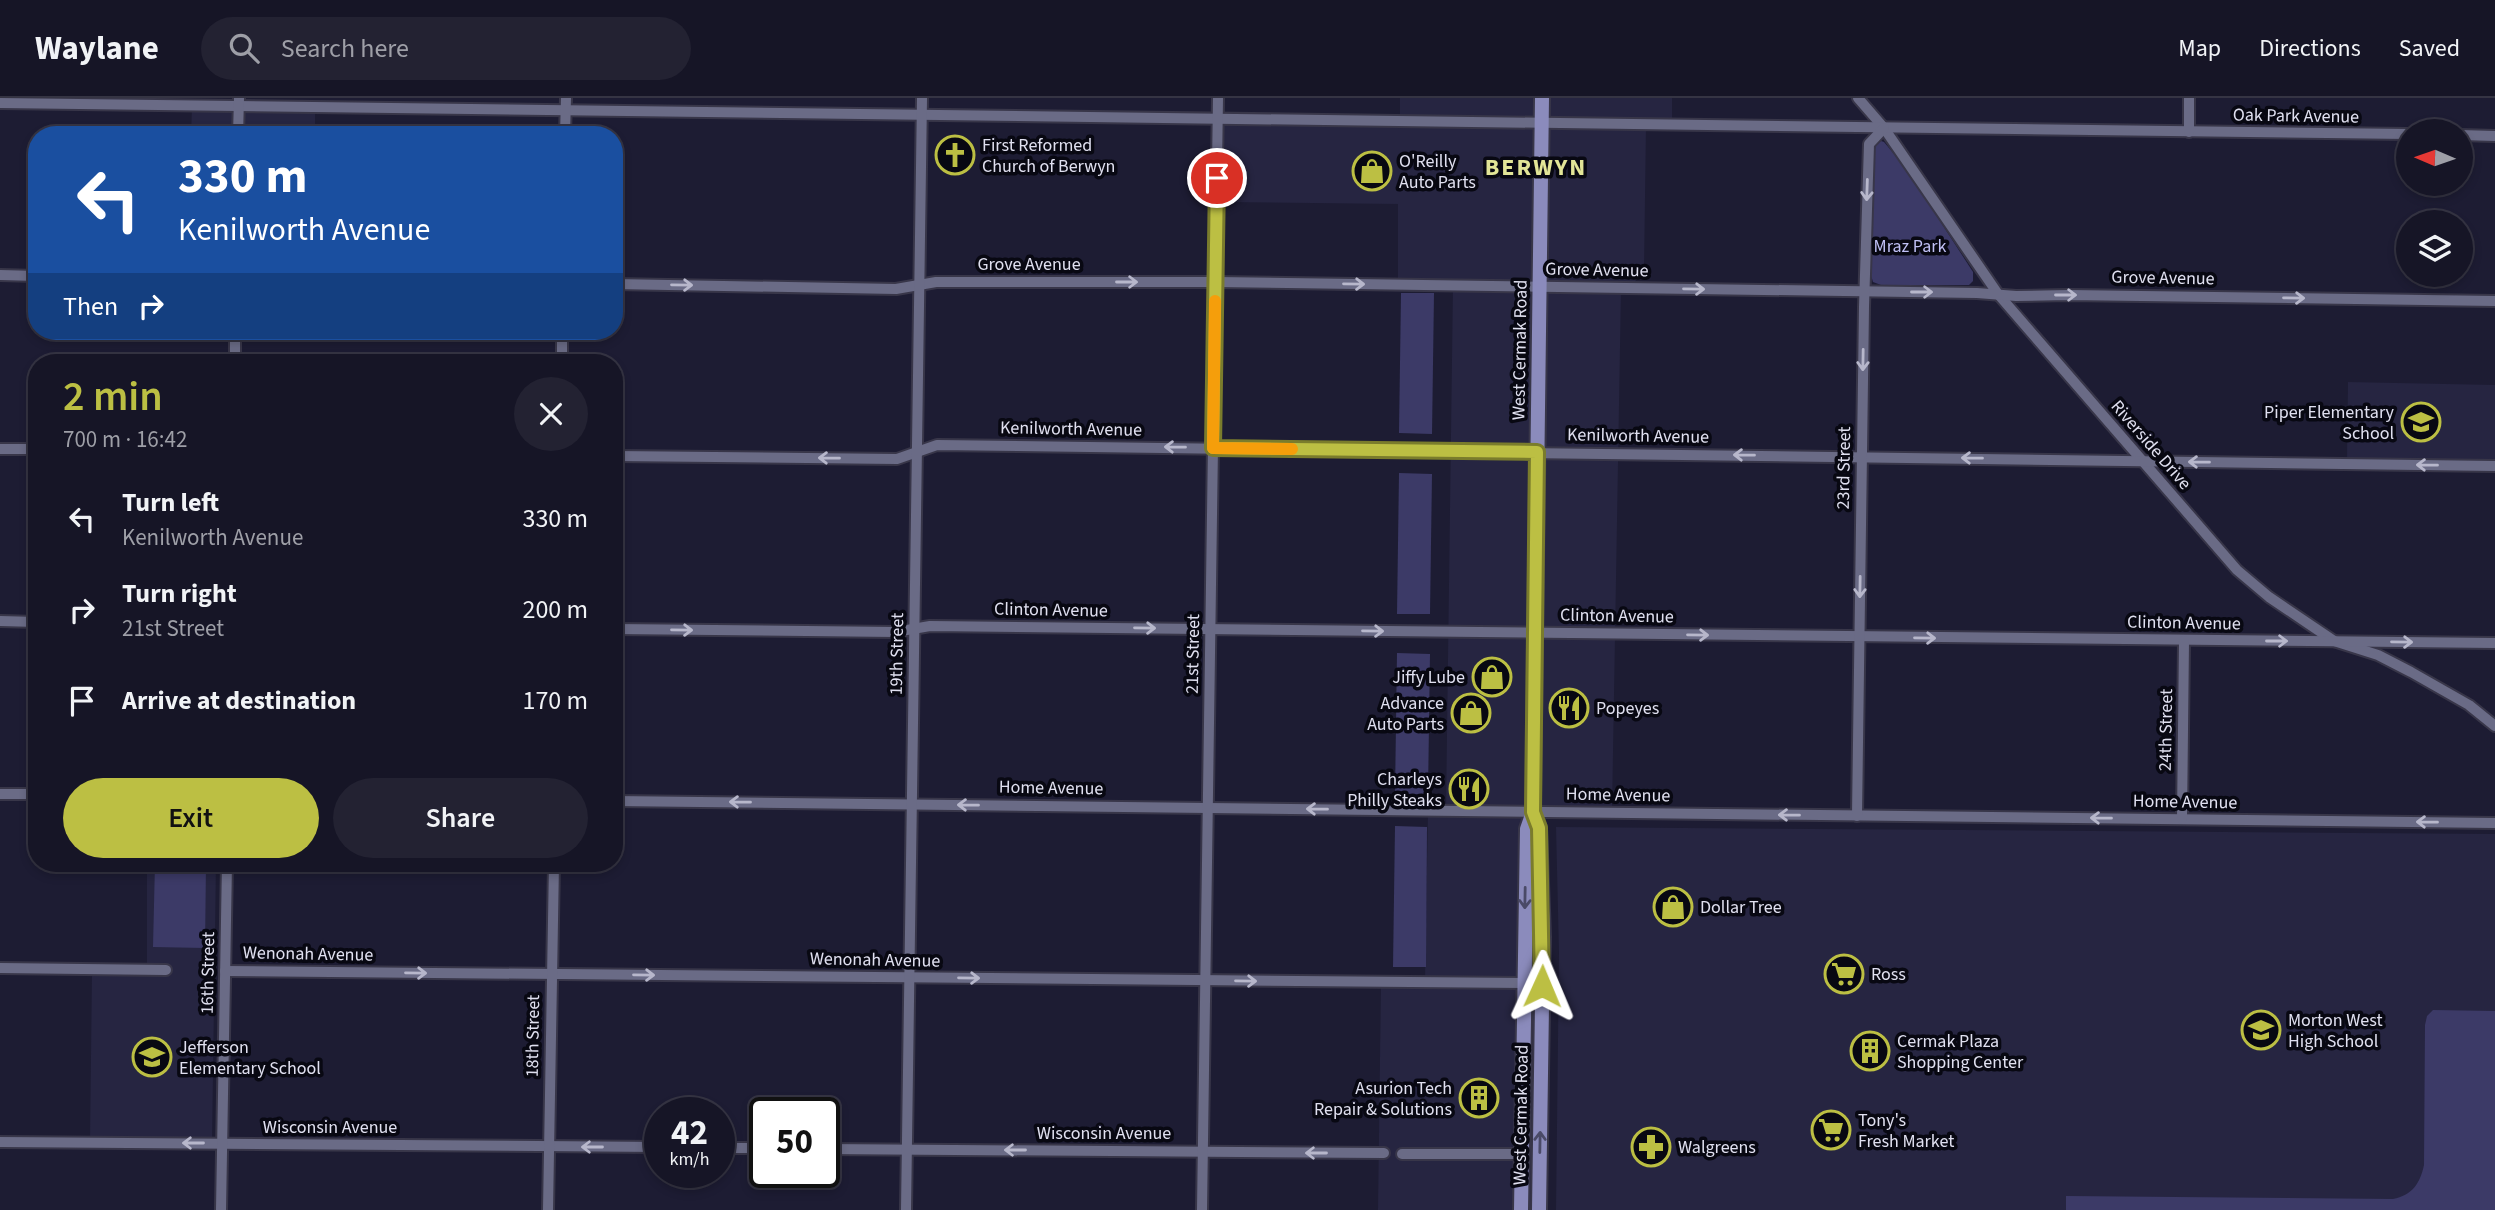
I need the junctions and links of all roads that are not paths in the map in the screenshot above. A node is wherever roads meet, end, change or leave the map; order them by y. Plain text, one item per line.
1 (566, 98) edge
2 (922, 98) edge
3 (1218, 98) edge
4 (1542, 98) edge
5 (1858, 98) edge
6 (2189, 98) edge
7 (239, 102) edge
8 (0, 103) edge
9 (566, 110) junction
10 (922, 115) junction
11 (1218, 119) junction
12 (1541, 123) junction
13 (238, 126) edge
14 (565, 126) edge
15 (1884, 128) junction
16 (2189, 132) junction
17 (2396, 134) edge
18 (2473, 135) edge
19 (2495, 136) edge
20 (0, 275) edge
21 (28, 276) edge
22 (1216, 282) junction
23 (623, 284) edge
24 (919, 285) junction
25 (1540, 287) junction
26 (1864, 292) junction
27 (1998, 294) junction
28 (2495, 301) edge
29 (1213, 448) junction
30 (0, 449) edge
31 (28, 449) edge
32 (917, 452) junction
33 (1537, 452) junction
34 (623, 456) edge
35 (1862, 457) junction
36 (2142, 461) junction
37 (2495, 466) edge
38 (0, 621) edge
39 (28, 622) edge
40 (914, 628) junction
41 (623, 629) edge
42 (1211, 629) junction
43 (1535, 633) junction
44 (1859, 637) junction
45 (2184, 640) junction
46 (2334, 641) junction
47 (2495, 643) edge
48 (2495, 726) edge
49 (0, 794) edge
50 (28, 794) edge
51 (623, 801) edge
52 (912, 804) junction
53 (1208, 808) junction
54 (1533, 812) junction
55 (1857, 816) junction
56 (2182, 819) junction
57 (2495, 822) edge
58 (227, 872) edge
59 (554, 872) edge
60 (0, 968) edge
61 (166, 970) dead end
62 (225, 971) junction
63 (552, 974) junction
64 (909, 978) junction
65 (1205, 981) junction
66 (1524, 984) junction
67 (0, 1142) edge
68 (223, 1144) junction
69 (550, 1146) junction
70 (644, 1147) edge
71 (840, 1149) edge
72 (907, 1149) junction
73 (1203, 1152) junction
74 (1384, 1153) dead end
75 (1402, 1153) dead end
76 (1521, 1154) junction
77 (221, 1210) edge
78 (548, 1210) edge
79 (906, 1210) edge
80 (1202, 1210) edge
81 (1521, 1210) edge
82 (1539, 1210) edge

1 - 9 street
2 - 10 street, 19th Street
3 - 11 street, 21st Street
4 - 12 main road, West Cermak Road
5 - 15 street, Riverside Drive
6 - 16 street
7 - 8 street, Oak Park Avenue
7 - 9 street, Oak Park Avenue
7 - 13 street
9 - 10 street, Oak Park Avenue
9 - 14 street
10 - 11 street, Oak Park Avenue
10 - 24 street, 19th Street
11 - 12 street, Oak Park Avenue
11 - 22 street, 21st Street
12 - 15 street, Oak Park Avenue
12 - 25 main road, West Cermak Road
15 - 16 street, Oak Park Avenue
15 -> 26 street, 23rd Street
15 - 27 street, Riverside Drive
16 - 17 street, Oak Park Avenue
18 - 19 street
20 - 21 street
24 -> 22 street, Grove Avenue
22 -> 25 street, Grove Avenue
22 - 29 street, 21st Street
23 -> 24 street, Grove Avenue
24 - 32 street, 19th Street
25 -> 26 street, Grove Avenue
25 - 33 main road, West Cermak Road
26 -> 27 street, Grove Avenue
26 -> 35 street, 23rd Street
27 -> 28 street, Grove Avenue
27 - 36 street, Riverside Drive
29 -> 32 street, Kenilworth Avenue
29 - 33 street, Kenilworth Avenue
29 - 42 street, 21st Street
30 - 31 street
32 -> 34 street, Kenilworth Avenue
32 - 40 street, 19th Street
35 -> 33 street, Kenilworth Avenue
33 - 43 main road, West Cermak Road
36 -> 35 street, Kenilworth Avenue
35 -> 44 street, 23rd Street
37 -> 36 street, Kenilworth Avenue
36 - 46 street, Riverside Drive
38 - 39 street
41 -> 40 street, Clinton Avenue
40 -> 42 street, Clinton Avenue
40 - 52 street, 19th Street
42 -> 43 street, Clinton Avenue
42 - 53 street, 21st Street
43 -> 44 street, Clinton Avenue
43 - 54 main road, West Cermak Road
44 -> 45 street, Clinton Avenue
44 - 55 street, 23rd Street
45 -> 46 street, Clinton Avenue
45 - 56 street, 24th Street
46 -> 47 street, Clinton Avenue
46 - 48 street, Riverside Drive
49 - 50 street
52 -> 51 street, Home Avenue
53 -> 52 street, Home Avenue
52 - 64 street, 19th Street
54 -> 53 street, Home Avenue
53 - 65 street, 21st Street
55 -> 54 street, Home Avenue
54 -> 66 main road, West Cermak Road
82 -> 54 main road, West Cermak Road
56 -> 55 street, Home Avenue
57 -> 56 street, Home Avenue
58 - 62 street, 16th Street
59 - 63 street, 18th Street
60 - 61 street
62 -> 63 street, Wenonah Avenue
62 - 68 street, 16th Street
63 -> 64 street, Wenonah Avenue
63 - 69 street, 18th Street
64 -> 65 street, Wenonah Avenue
64 - 72 street, 19th Street
65 -> 66 street, Wenonah Avenue
65 - 73 street, 21st Street
66 - 76 main road, West Cermak Road
68 -> 67 street, Wisconsin Avenue
68 - 69 street, Wisconsin Avenue
68 - 77 street, 16th Street
70 -> 69 street, Wisconsin Avenue
69 - 78 street, 18th Street
71 - 72 street, Wisconsin Avenue
73 -> 72 street, Wisconsin Avenue
72 - 79 street, 19th Street
74 -> 73 street, Wisconsin Avenue
73 - 80 street, 21st Street
75 - 76 street
76 - 81 main road, West Cermak Road

